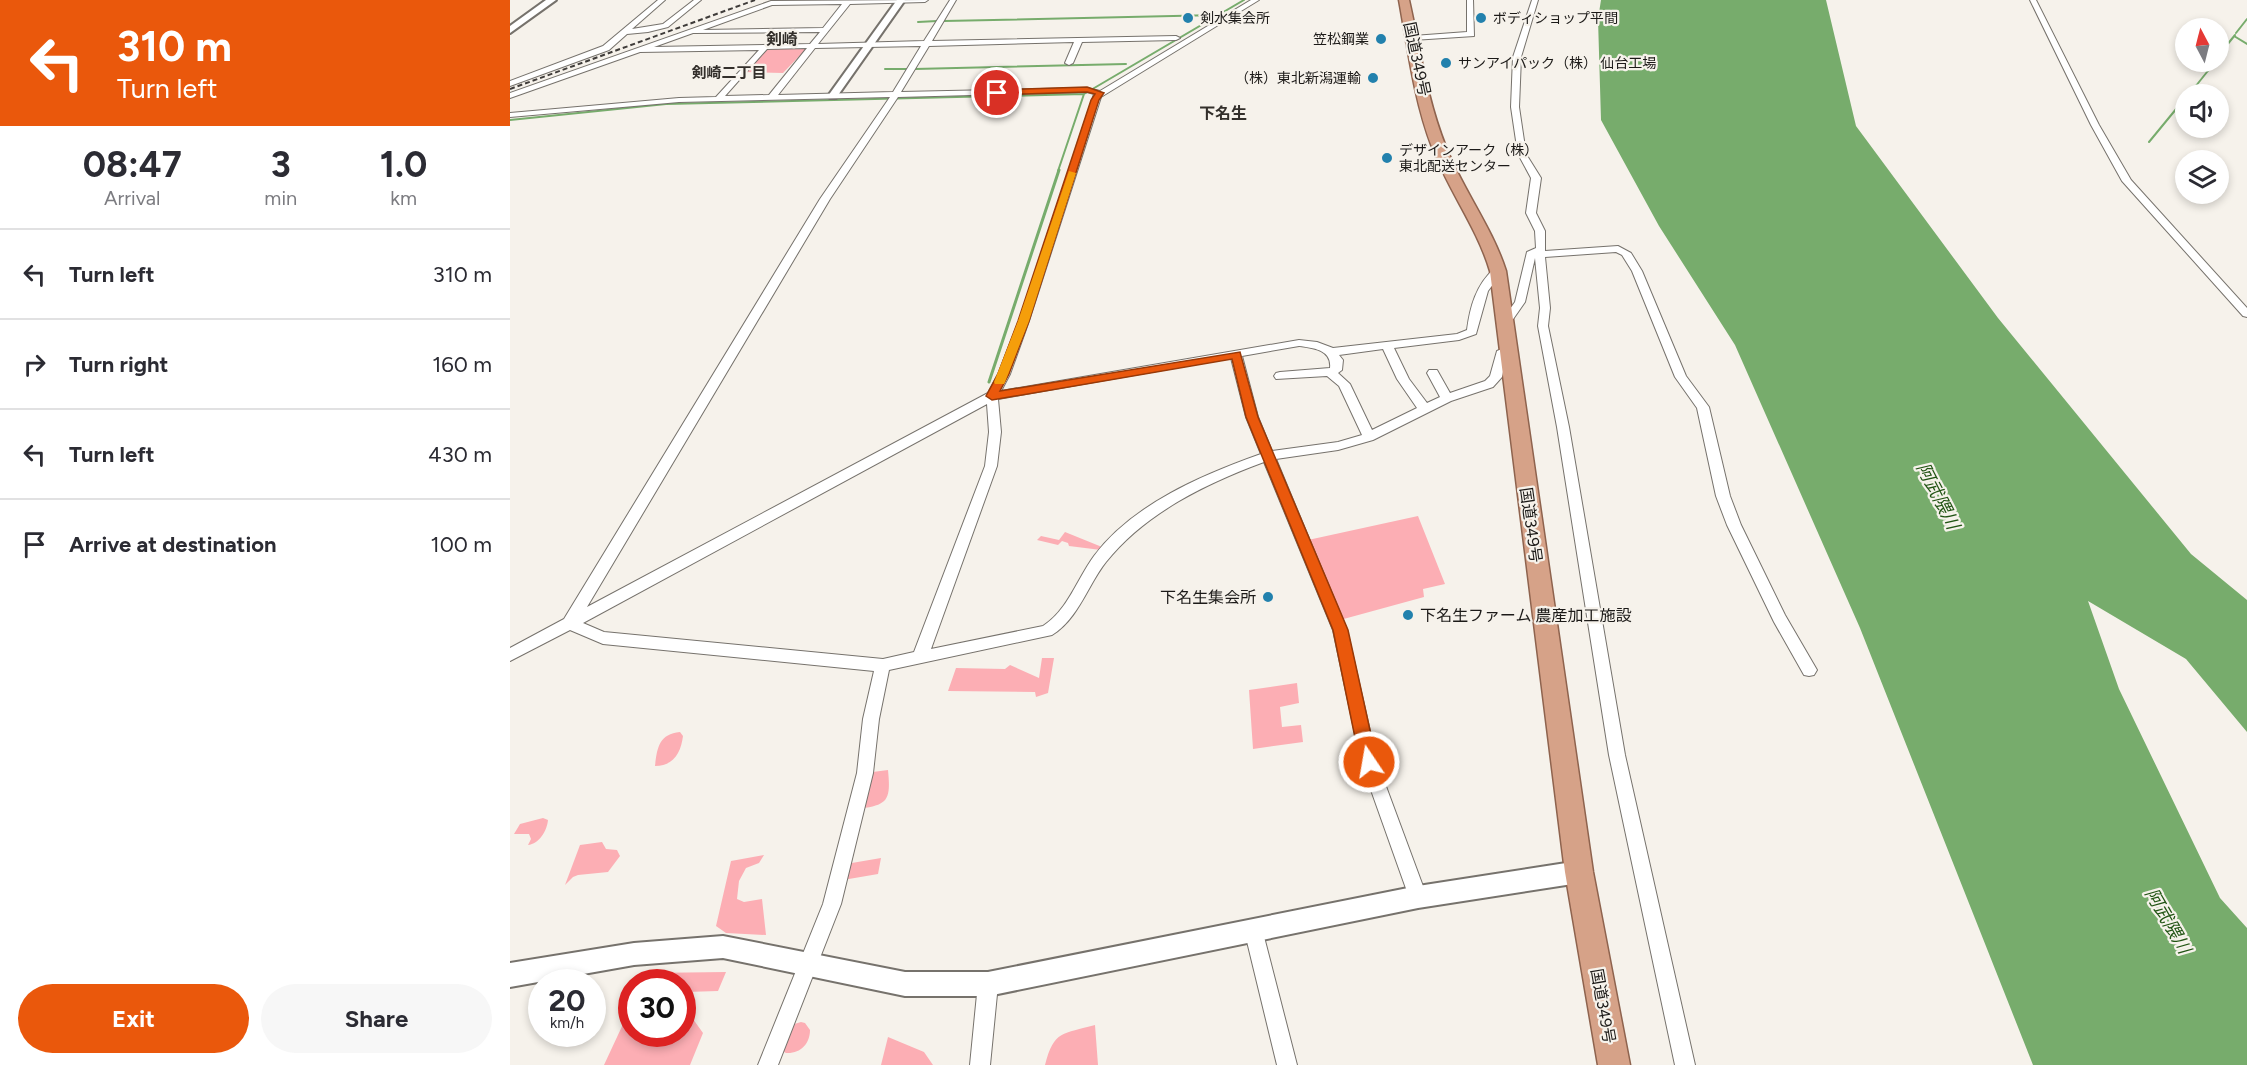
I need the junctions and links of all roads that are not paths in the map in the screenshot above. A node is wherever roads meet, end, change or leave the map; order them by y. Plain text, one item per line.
1 (552, 0) edge
2 (662, 0) edge
3 (698, 0) edge
4 (901, 0) edge
5 (925, 0) edge
6 (953, 0) edge
7 (1404, 0) edge
8 (1470, 0) edge
9 (1535, 0) edge
10 (2033, 0) edge
11 (849, 1) edge
12 (1247, 2) edge
13 (771, 3) junction
14 (758, 17) dead end
15 (752, 24) dead end
16 (510, 30) edge
17 (823, 30) junction
18 (624, 32) junction
19 (746, 32) junction
20 (684, 33) junction
21 (1176, 38) dead end
22 (1413, 38) junction
23 (1079, 40) junction
24 (927, 44) junction
25 (871, 45) junction
26 (812, 46) junction
27 (764, 48) junction
28 (635, 50) junction
29 (1070, 63) dead end
30 (510, 84) edge
31 (1094, 92) junction
32 (510, 96) edge
33 (833, 96) junction
34 (772, 97) junction
35 (893, 97) junction
36 (718, 99) junction
37 (510, 115) edge
38 (1536, 255) junction
39 (1498, 271) junction
40 (2247, 314) edge
41 (1505, 323) junction
42 (1387, 346) junction
43 (1508, 350) junction
44 (1332, 352) junction
45 (1236, 355) junction
46 (1330, 373) junction
47 (1432, 373) dead end
48 (1280, 376) dead end
49 (992, 396) junction
50 (1447, 398) junction
51 (1425, 409) junction
52 (1369, 437) junction
53 (1269, 456) junction
54 (569, 624) junction
55 (510, 655) edge
56 (920, 657) junction
57 (883, 665) junction
58 (1809, 670) dead end
59 (1579, 872) junction
60 (1418, 897) junction
61 (1253, 929) junction
62 (807, 966) junction
63 (510, 975) edge
64 (988, 984) junction
65 (768, 1065) edge
66 (980, 1065) edge
67 (1287, 1065) edge
68 (1614, 1065) edge
69 (1685, 1065) edge

1 - 16 street
2 - 18 street
3 - 18 street
4 - 5 street
4 - 11 street
4 - 25 street
6 - 24 street
7 - 22 highway, 国道349号
8 - 22 street
9 - 38 street
10 - 40 street
11 - 13 street
11 - 17 street
12 - 31 street
13 - 14 street
13 - 20 street
15 - 19 street
17 - 19 street
17 - 26 street
18 - 30 street
19 - 20 street
20 - 28 street
21 - 23 street
22 - 39 highway, 国道349号
23 - 24 street
23 - 29 street
24 - 25 street
24 - 35 street
25 - 26 street
25 - 33 street
26 - 27 street
26 - 34 street
27 - 28 street
27 - 36 street
28 - 32 street
31 - 35 street
31 - 49 street
33 - 34 street
33 - 35 street
34 - 36 street
35 - 54 street
36 - 37 street
38 - 41 street
38 - 58 street
38 - 69 street
39 - 41 highway, 国道349号
39 - 42 street
41 - 43 highway, 国道349号
42 - 44 street
42 - 51 street
43 - 50 street
43 - 59 highway, 国道349号
44 - 45 street
44 - 46 street
45 - 49 street
45 - 53 street
46 - 48 street
46 - 52 street
47 - 50 street
49 - 54 street
49 - 56 street
50 - 51 street
51 - 52 street
52 - 53 street
53 - 56 street
53 - 60 street
54 - 55 street
54 - 57 street
56 - 57 street
57 - 62 street
59 - 60 street
59 - 68 highway, 国道349号
60 - 61 street
61 - 64 street
61 - 67 street
62 - 63 street
62 - 64 street
62 - 65 street
64 - 66 street

